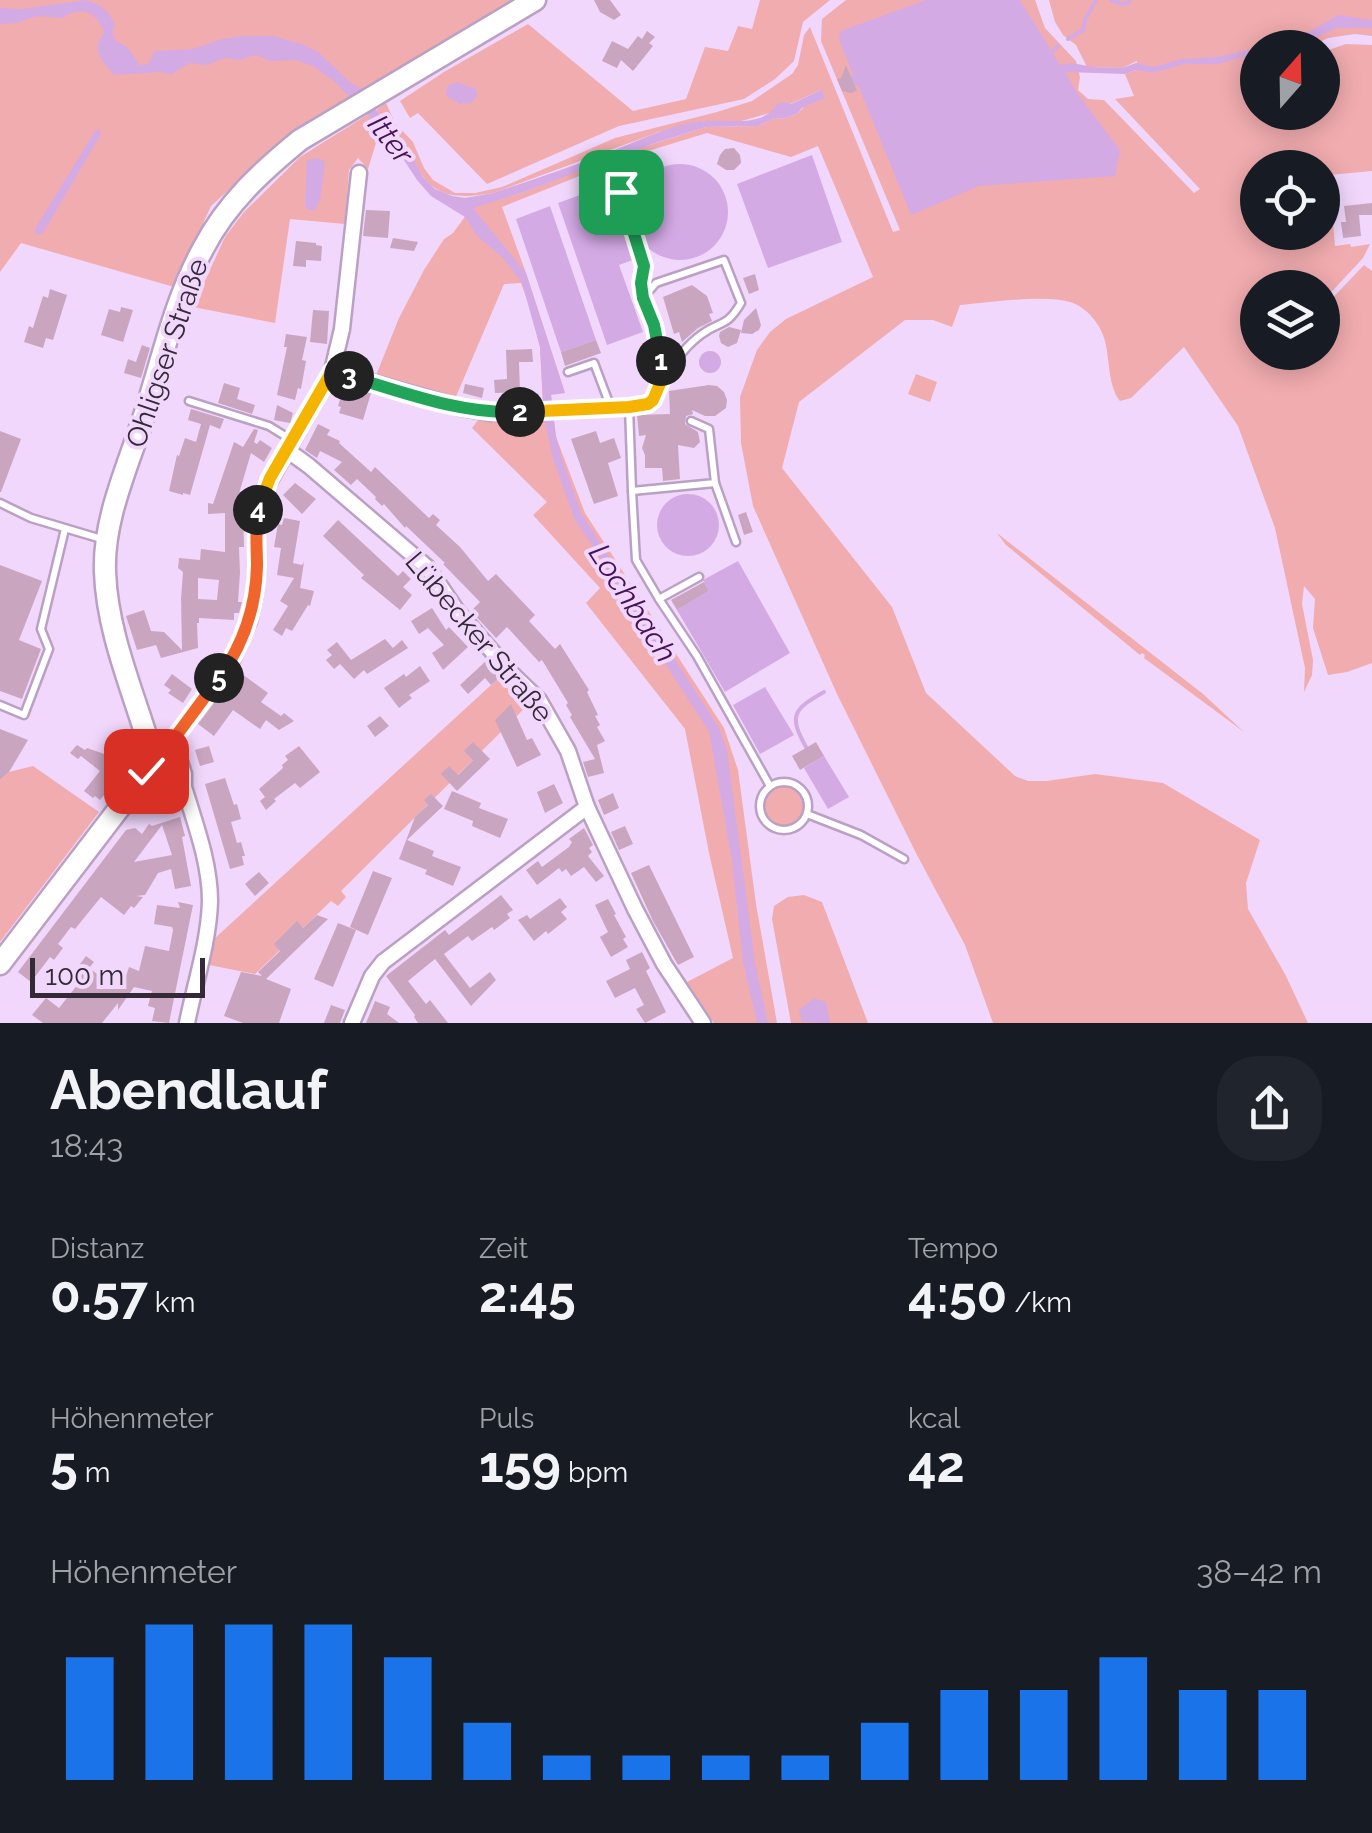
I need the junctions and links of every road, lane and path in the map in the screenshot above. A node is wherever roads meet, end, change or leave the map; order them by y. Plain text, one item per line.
1 (535, 0) edge
2 (359, 174) dead end
3 (621, 192) dead end
4 (643, 298) junction
5 (332, 371) junction
6 (568, 372) dead end
7 (662, 379) junction
8 (189, 400) dead end
9 (629, 407) junction
10 (611, 408) junction
11 (548, 412) joint
12 (691, 420) dead end
13 (290, 445) junction
14 (715, 483) junction
15 (632, 491) junction
16 (0, 503) edge
17 (65, 528) junction
18 (106, 540) junction
19 (736, 542) dead end
20 (699, 577) dead end
21 (659, 599) junction
22 (0, 705) edge
23 (173, 740) junction
24 (150, 748) junction
25 (770, 786) junction
26 (588, 807) junction
27 (807, 814) junction
28 (904, 859) dead end
29 (0, 964) edge
30 (187, 1023) edge
31 (352, 1023) edge
32 (703, 1023) edge

1 - 18 main road, Ohligser Straße
2 - 5 street
3 - 4 lane
4 - 7 lane
4 - 7 lane
5 - 11 street
5 - 13 street
6 - 10 lane
7 - 9 lane
8 - 13 lane
9 - 10 lane
9 - 15 lane
10 - 11 lane
12 - 14 lane
13 - 23 street
13 - 26 street, Lübecker Straße
14 - 15 lane
14 - 19 lane
15 - 21 lane
16 - 17 lane
17 - 18 lane
17 - 22 lane
18 - 24 main road, Ohligser Straße
20 - 21 lane
21 - 25 lane
23 - 24 street
23 - 30 street
24 - 29 main road
25 - 27 lane
25 - 27 lane
26 - 31 street
26 - 32 street, Lübecker Straße
27 - 28 lane

